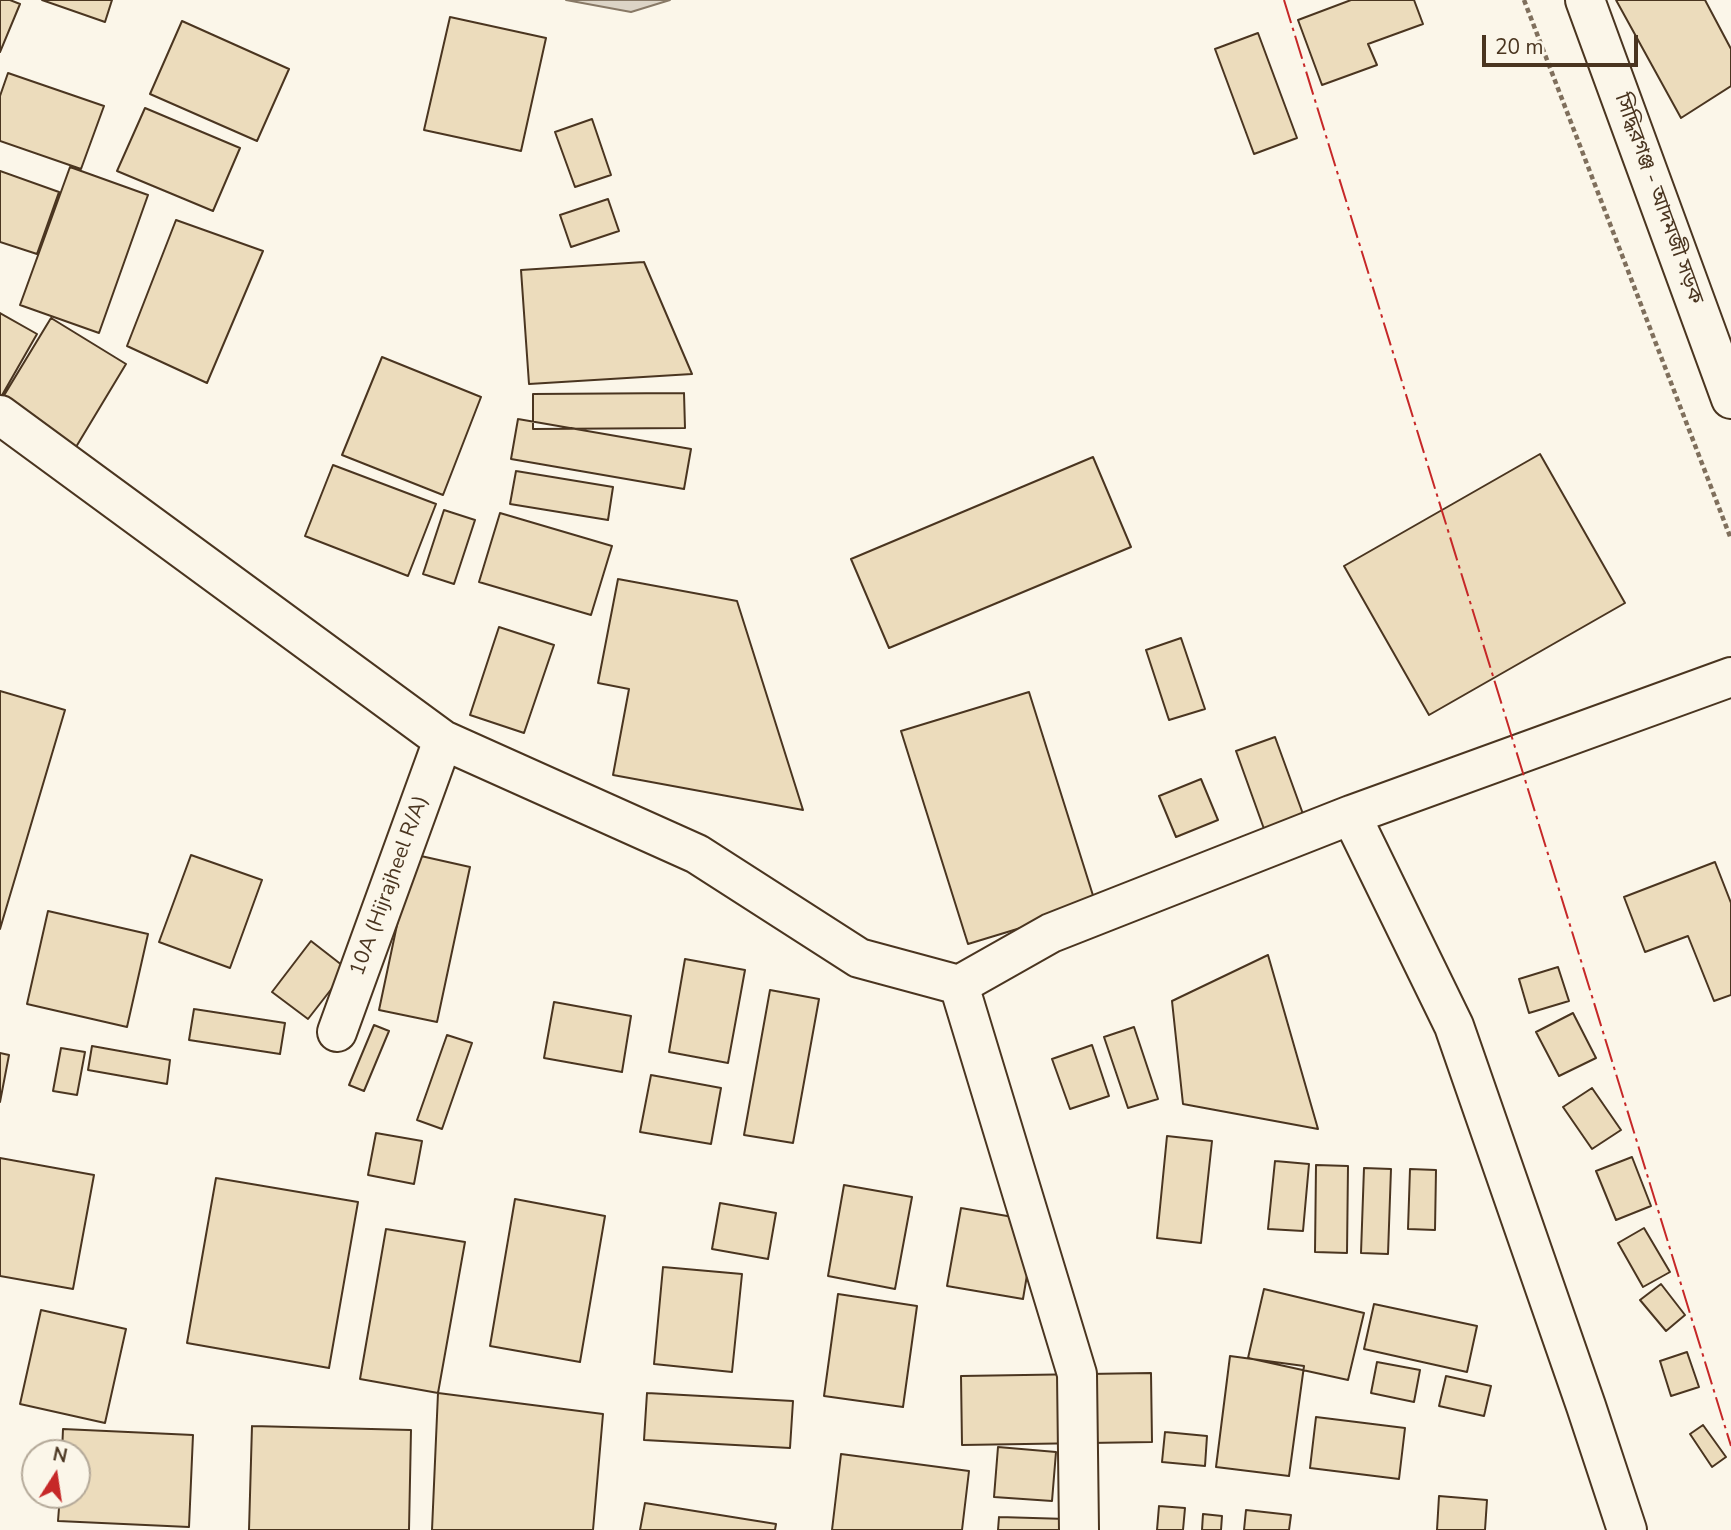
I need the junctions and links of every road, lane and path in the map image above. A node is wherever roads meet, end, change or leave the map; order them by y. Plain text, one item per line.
1 (1524, 0) edge
2 (1585, 0) edge
3 (1731, 399) edge
4 (0, 415) edge
5 (1731, 539) edge
6 (1731, 677) edge
7 (443, 740) junction
8 (1351, 815) junction
9 (959, 985) junction
10 (337, 1032) dead end
11 (1079, 1530) edge
12 (1627, 1530) edge

1 - 5 path
2 - 3 street, সিদ্ধিরগঞ্জ - আদমজী সড়ক
4 - 7 street
6 - 8 street
7 - 9 street
7 - 10 street, 10A (Hijrajheel R/A)
8 - 9 street
8 - 12 street
9 - 11 street

